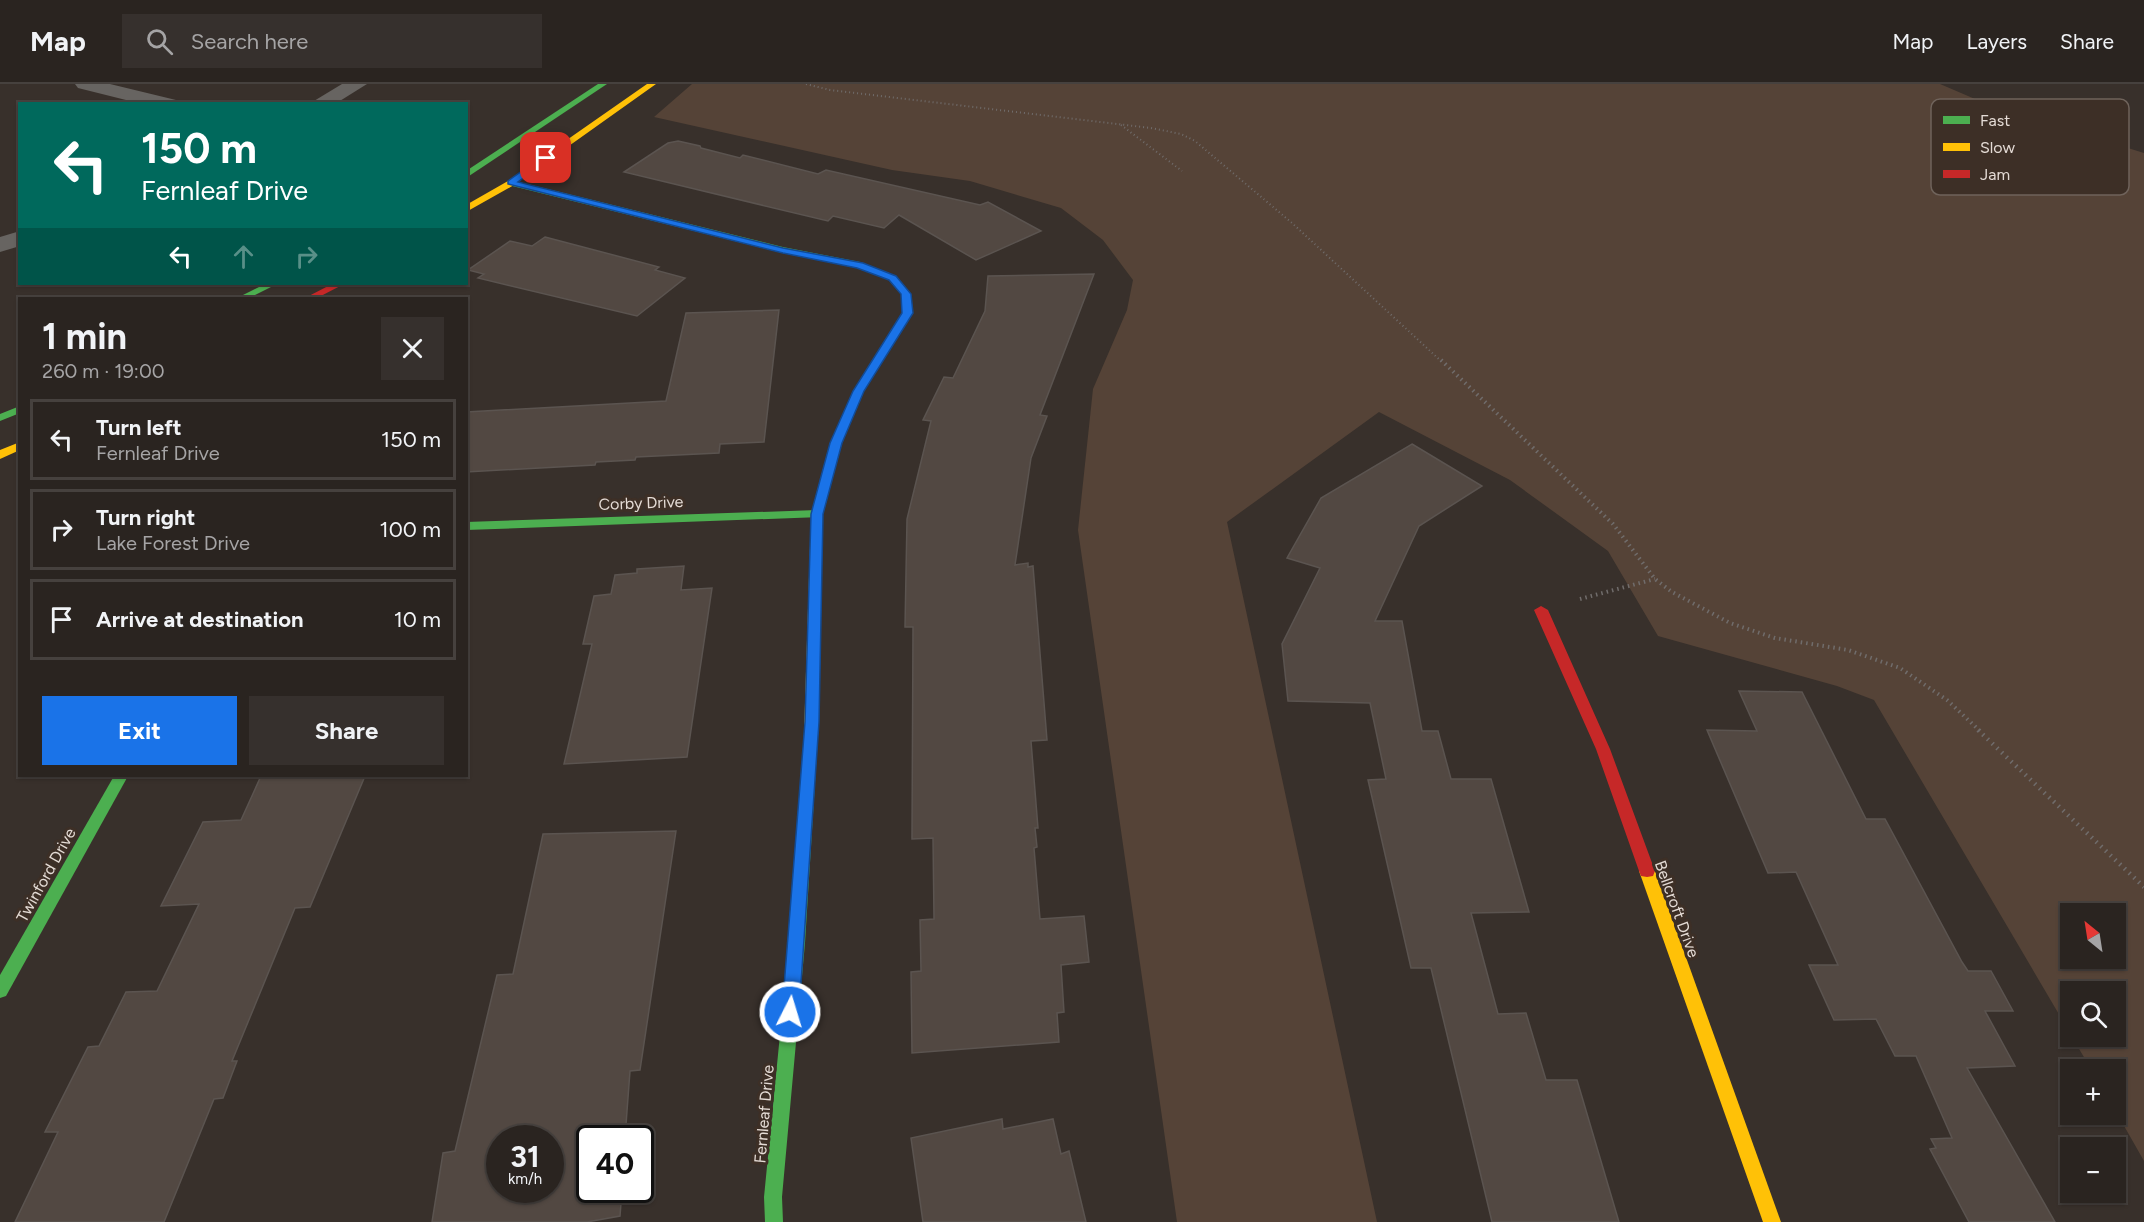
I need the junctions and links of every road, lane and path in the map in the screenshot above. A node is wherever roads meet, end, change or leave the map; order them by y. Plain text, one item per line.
1 (87, 84) edge
2 (357, 84) edge
3 (603, 84) edge
4 (652, 84) edge
5 (806, 84) edge
6 (161, 102) edge
7 (323, 102) edge
8 (1120, 125) junction
9 (1182, 171) dead end
10 (468, 174) edge
11 (511, 183) junction
12 (468, 208) edge
13 (18, 239) edge
14 (0, 245) edge
15 (270, 285) edge
16 (337, 285) edge
17 (244, 297) edge
18 (312, 297) edge
19 (18, 410) edge
20 (0, 418) edge
21 (18, 446) edge
22 (0, 455) edge
23 (817, 514) junction
24 (468, 526) edge
25 (1655, 579) junction
26 (1541, 610) joint
27 (120, 777) edge
28 (2144, 887) edge
29 (0, 990) edge
30 (774, 1222) edge
31 (1772, 1222) edge

1 - 6 street
2 - 7 street
3 - 10 street
4 - 11 street
5 - 8 path
8 - 9 path
8 - 25 path
11 - 12 street
11 - 23 street, Fernleaf Drive
13 - 14 street
15 - 17 street
16 - 18 street
19 - 20 street
21 - 22 street
23 - 24 street, Corby Drive
23 - 30 street, Fernleaf Drive
25 - 26 path
25 - 28 path
26 - 31 street, Bellcroft Drive
27 - 29 street, Twinford Drive

